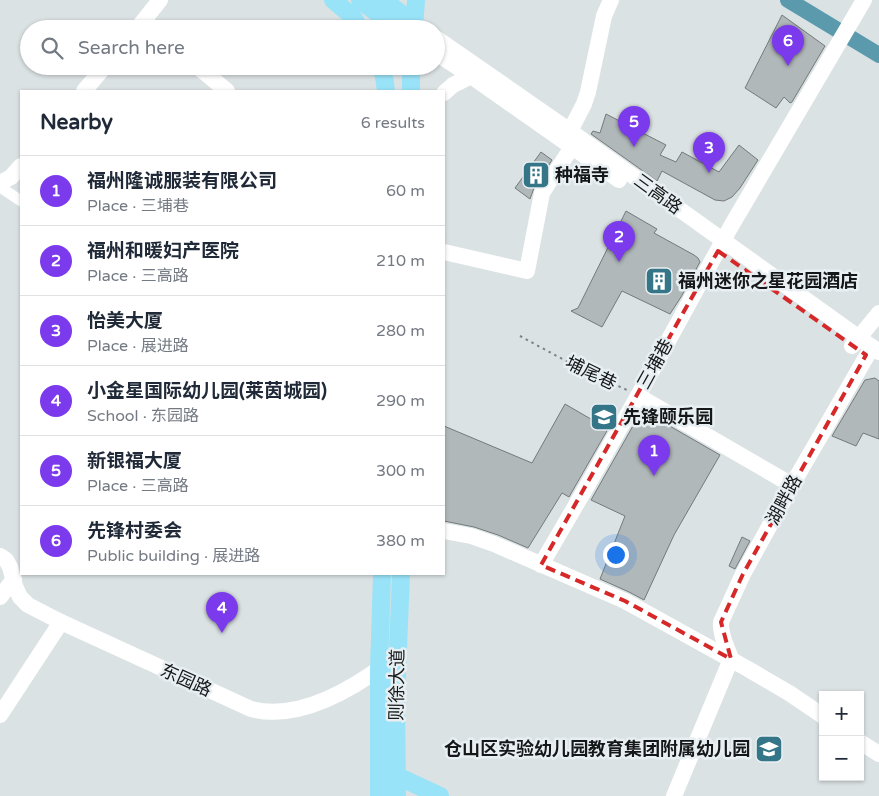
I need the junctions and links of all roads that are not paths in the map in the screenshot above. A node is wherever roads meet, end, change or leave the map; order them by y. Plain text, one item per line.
1 (160, 0) edge
2 (333, 0) edge
3 (360, 0) edge
4 (416, 0) edge
5 (611, 0) edge
6 (863, 3) edge
7 (394, 16) edge
8 (148, 20) edge
9 (354, 20) edge
10 (417, 20) edge
11 (445, 45) edge
12 (445, 59) edge
13 (97, 75) edge
14 (208, 75) edge
15 (384, 75) edge
16 (391, 75) edge
17 (411, 75) edge
18 (471, 76) junction
19 (85, 90) edge
20 (226, 90) edge
21 (386, 90) edge
22 (391, 90) edge
23 (411, 90) edge
24 (445, 91) edge
25 (571, 139) junction
26 (20, 167) edge
27 (0, 183) edge
28 (0, 187) edge
29 (20, 200) edge
30 (720, 246) junction
31 (445, 252) edge
32 (879, 313) edge
33 (869, 348) edge
34 (638, 396) junction
35 (792, 485) junction
36 (445, 532) edge
37 (0, 556) edge
38 (541, 565) junction
39 (382, 575) edge
40 (401, 575) edge
41 (14, 579) junction
42 (0, 598) edge
43 (62, 622) junction
44 (398, 655) junction
45 (731, 659) junction
46 (379, 669) junction
47 (819, 713) edge
48 (0, 716) edge
49 (864, 745) edge
50 (879, 754) edge
51 (397, 776) junction
52 (398, 795) edge
53 (379, 796) edge
54 (440, 796) edge
55 (674, 796) edge

1 - 8 street
2 - 9 main road
3 - 7 main road
4 - 10 main road
5 - 25 street
6 - 30 street, 三埔巷
11 - 25 street, 三高路
12 - 18 street, 三高路
13 - 19 street
14 - 20 street
15 - 21 main road
16 - 22 main road
17 - 23 main road
18 - 24 street
18 - 25 street, 三高路
25 - 30 street, 三高路
25 - 31 street
26 - 27 street
28 - 29 street
30 - 33 street, 三高路
30 - 34 street, 三埔巷
32 - 33 street, 湖畔路
33 - 35 street, 湖畔路
34 - 35 street, 埔尾巷
34 - 38 street, 三埔巷
35 - 45 street, 湖畔路
36 - 38 street
37 - 41 street, 东园路
38 - 45 street
39 - 46 main road, 则徐大道
40 - 44 main road, 则徐大道
41 - 42 street
41 - 43 street, 东园路
43 - 46 street, 东园路
43 - 48 street
44 - 46 street, 东园路
44 - 51 main road, 则徐大道
45 - 47 street
45 - 55 street
46 - 53 main road, 则徐大道
49 - 50 street
51 - 52 main road, 则徐大道
51 - 54 main road

